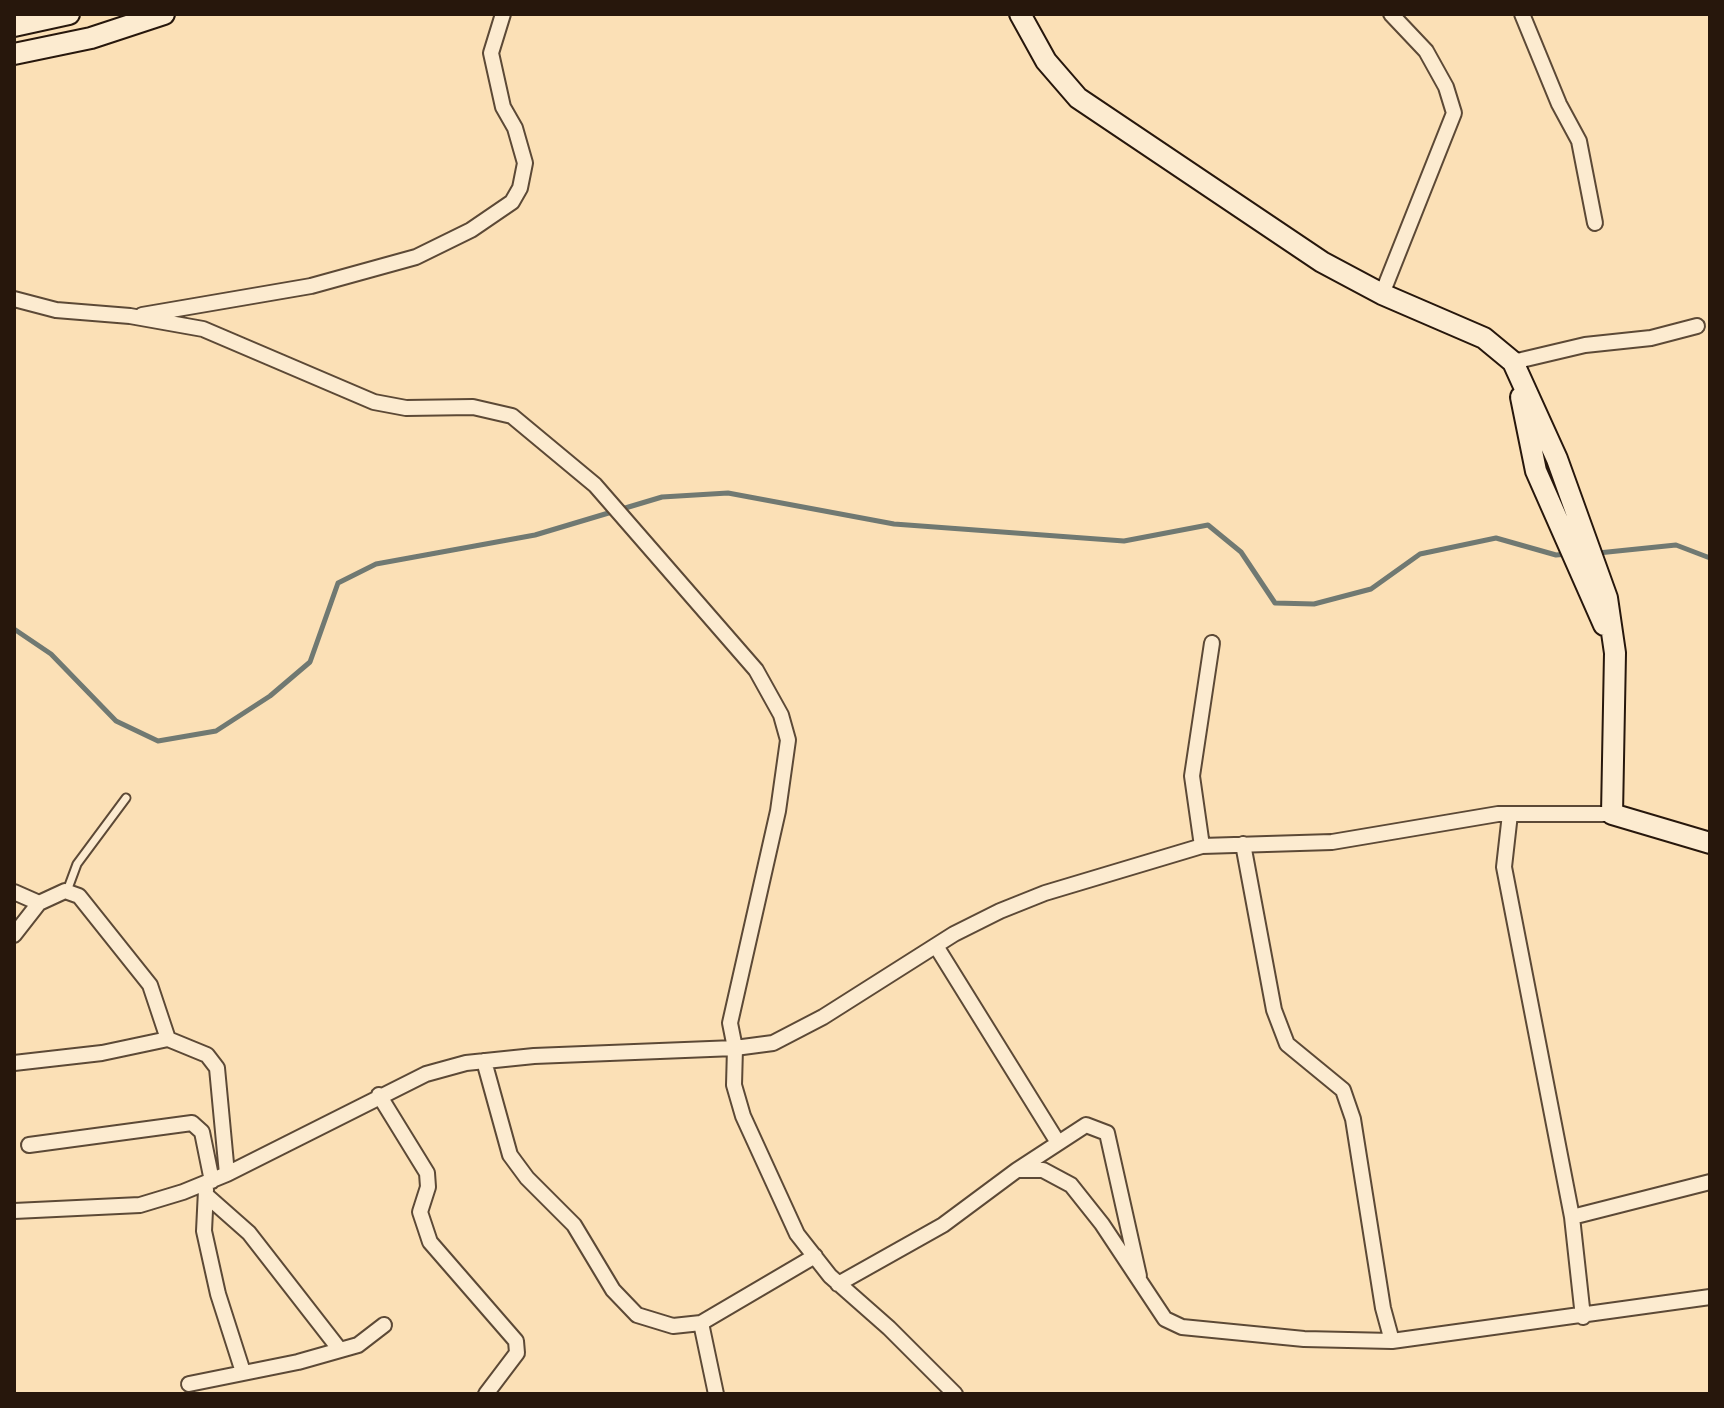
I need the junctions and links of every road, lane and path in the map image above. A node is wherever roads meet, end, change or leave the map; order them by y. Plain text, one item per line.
1 (69, 14) edge
2 (164, 14) edge
3 (503, 14) edge
4 (1020, 14) edge
5 (1391, 14) edge
6 (1522, 14) edge
7 (14, 26) edge
8 (14, 54) edge
9 (1595, 223) dead end
10 (1382, 294) junction
11 (14, 299) edge
12 (130, 316) junction
13 (1697, 326) dead end
14 (1513, 362) junction
15 (1574, 533) junction
16 (1212, 643) dead end
17 (126, 798) dead end
18 (1510, 814) junction
19 (1612, 814) junction
20 (1710, 843) edge
21 (1243, 844) junction
22 (1202, 846) junction
23 (67, 891) junction
24 (14, 892) edge
25 (39, 903) junction
26 (14, 935) edge
27 (936, 946) junction
28 (168, 1039) junction
29 (735, 1048) junction
30 (484, 1061) junction
31 (14, 1063) edge
32 (379, 1095) junction
33 (1057, 1141) junction
34 (29, 1145) dead end
35 (1017, 1170) junction
36 (227, 1174) junction
37 (1710, 1182) edge
38 (208, 1187) junction
39 (14, 1211) edge
40 (1572, 1217) junction
41 (815, 1256) junction
42 (838, 1284) junction
43 (1140, 1284) junction
44 (1710, 1297) edge
45 (1583, 1317) junction
46 (701, 1323) junction
47 (384, 1325) dead end
48 (1392, 1341) junction
49 (340, 1350) junction
50 (243, 1372) junction
51 (189, 1384) dead end
52 (486, 1394) edge
53 (716, 1394) edge
54 (955, 1394) edge

1 - 7 street
2 - 8 street
3 - 12 street
4 - 10 street
5 - 10 street
6 - 9 street
10 - 14 street
11 - 12 street
12 - 29 street
13 - 14 street
14 - 15 street
14 - 15 street
15 - 19 street
16 - 22 street
17 - 23 lane
18 - 19 street
18 - 21 street
18 - 40 street
19 - 20 street
21 - 22 street
21 - 48 street
22 - 27 street
23 - 25 street
23 - 28 street
24 - 25 street
25 - 26 street
27 - 29 street
27 - 33 street
28 - 31 street
28 - 36 street
29 - 30 street
29 - 41 street
30 - 32 street
30 - 46 street
32 - 36 street
32 - 52 street
33 - 35 street
33 - 43 street
34 - 38 street
35 - 42 street
35 - 43 street
36 - 38 street
37 - 40 street
38 - 39 street
38 - 49 street
38 - 50 street
40 - 45 street
41 - 42 street
41 - 46 street
42 - 54 street
43 - 48 street
44 - 45 street
45 - 48 street
46 - 53 street
47 - 49 street
49 - 50 street
50 - 51 street

